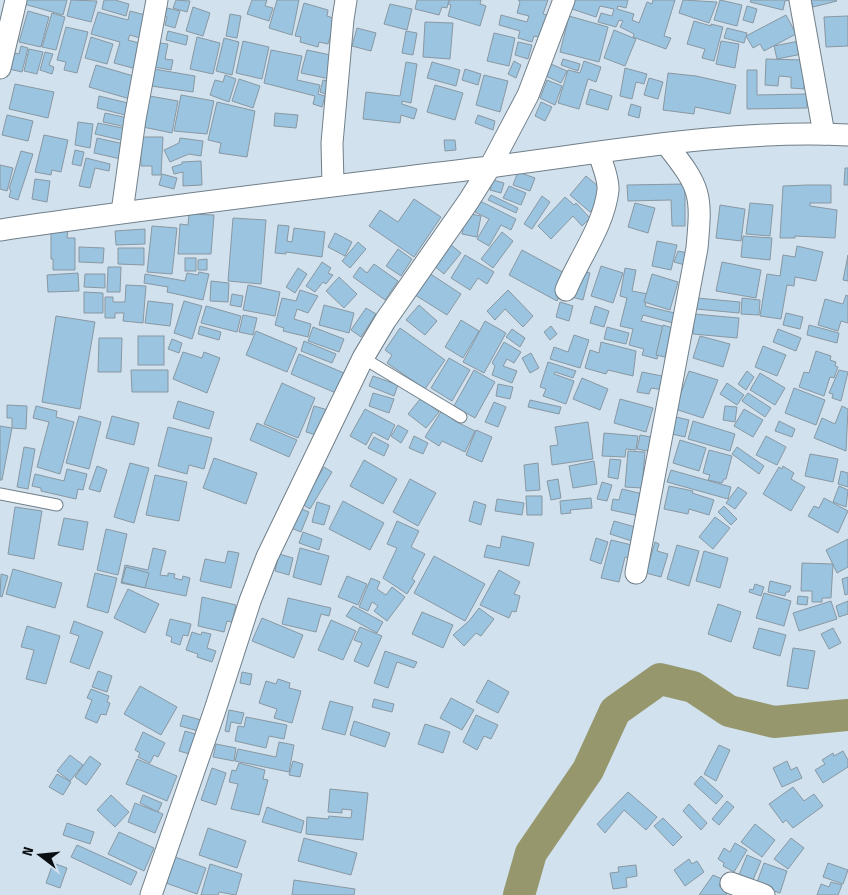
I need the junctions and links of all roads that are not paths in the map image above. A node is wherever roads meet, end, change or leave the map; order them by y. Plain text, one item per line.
1 (16, 0) edge
2 (157, 0) edge
3 (346, 0) edge
4 (564, 0) edge
5 (800, 0) edge
6 (0, 68) edge
7 (824, 134) junction
8 (848, 135) edge
9 (667, 145) junction
10 (599, 153) junction
11 (490, 166) junction
12 (333, 185) junction
13 (122, 212) junction
14 (0, 230) edge
15 (566, 290) dead end
16 (363, 358) junction
17 (461, 417) dead end
18 (0, 494) edge
19 (58, 505) dead end
20 (636, 573) dead end
21 (731, 883) dead end
22 (151, 895) edge
23 (764, 895) edge

1 - 6 street
2 - 13 street
3 - 12 street
4 - 11 street
5 - 7 street
7 - 8 street
7 - 9 street
9 - 10 street
9 - 20 street
10 - 11 street
10 - 15 street
11 - 12 street
11 - 16 street
12 - 13 street
13 - 14 street
16 - 17 lane
16 - 22 street
18 - 19 lane
21 - 23 street

